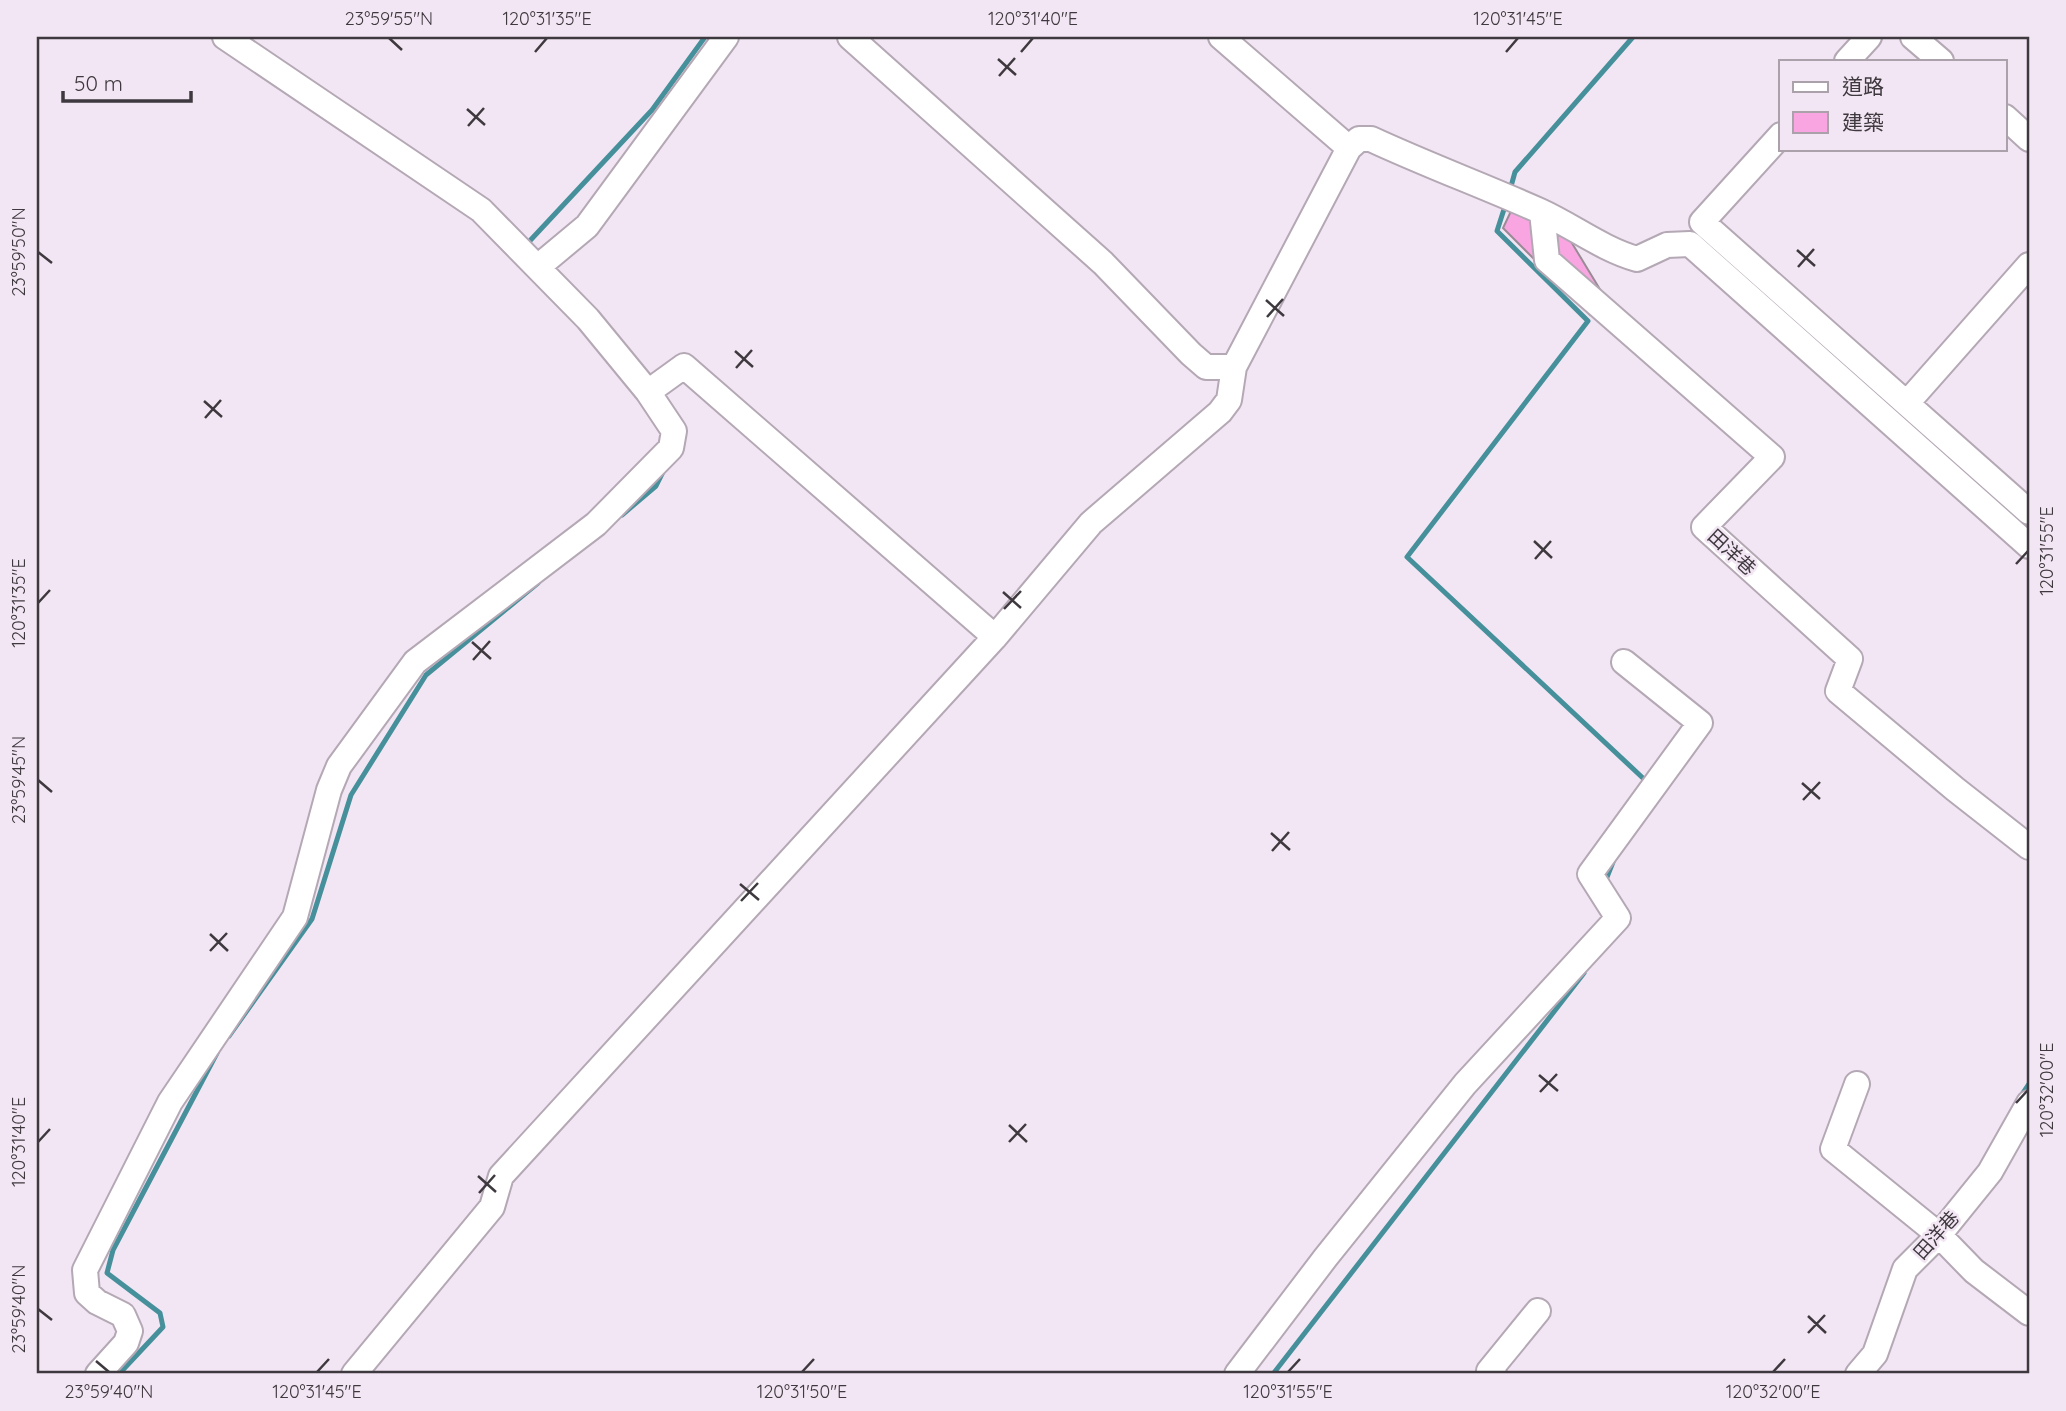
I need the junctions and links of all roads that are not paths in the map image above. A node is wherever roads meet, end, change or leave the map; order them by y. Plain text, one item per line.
1 (225, 37) edge
2 (726, 37) edge
3 (850, 37) edge
4 (1222, 37) edge
5 (1869, 37) edge
6 (1913, 37) edge
7 (1848, 60) edge
8 (1940, 60) edge
9 (2007, 119) edge
10 (1779, 137) edge
11 (2029, 139) edge
12 (1349, 148) junction
13 (1542, 212) junction
14 (2029, 265) edge
15 (539, 266) junction
16 (1234, 367) junction
17 (648, 393) junction
18 (1907, 403) junction
19 (2029, 512) edge
20 (2029, 545) edge
21 (995, 637) junction
22 (1624, 662) dead end
23 (2029, 847) edge
24 (1857, 1084) dead end
25 (2029, 1103) edge
26 (1938, 1235) junction
27 (1538, 1311) dead end
28 (2029, 1313) edge
29 (98, 1374) edge
30 (354, 1374) edge
31 (1237, 1374) edge
32 (1494, 1374) edge
33 (1858, 1374) edge

1 - 15 street
2 - 15 street
3 - 16 street
4 - 12 street
5 - 7 street
6 - 8 street
9 - 11 street
10 - 18 street
12 - 13 street
12 - 16 street
13 - 20 street
13 - 23 street, 田洋巷
14 - 18 street
15 - 17 street
16 - 21 street
17 - 21 street
17 - 29 street
18 - 19 street
21 - 30 street
22 - 31 street
24 - 26 street
25 - 26 street, 田洋巷
26 - 28 street
26 - 33 street, 田洋巷
27 - 32 street

